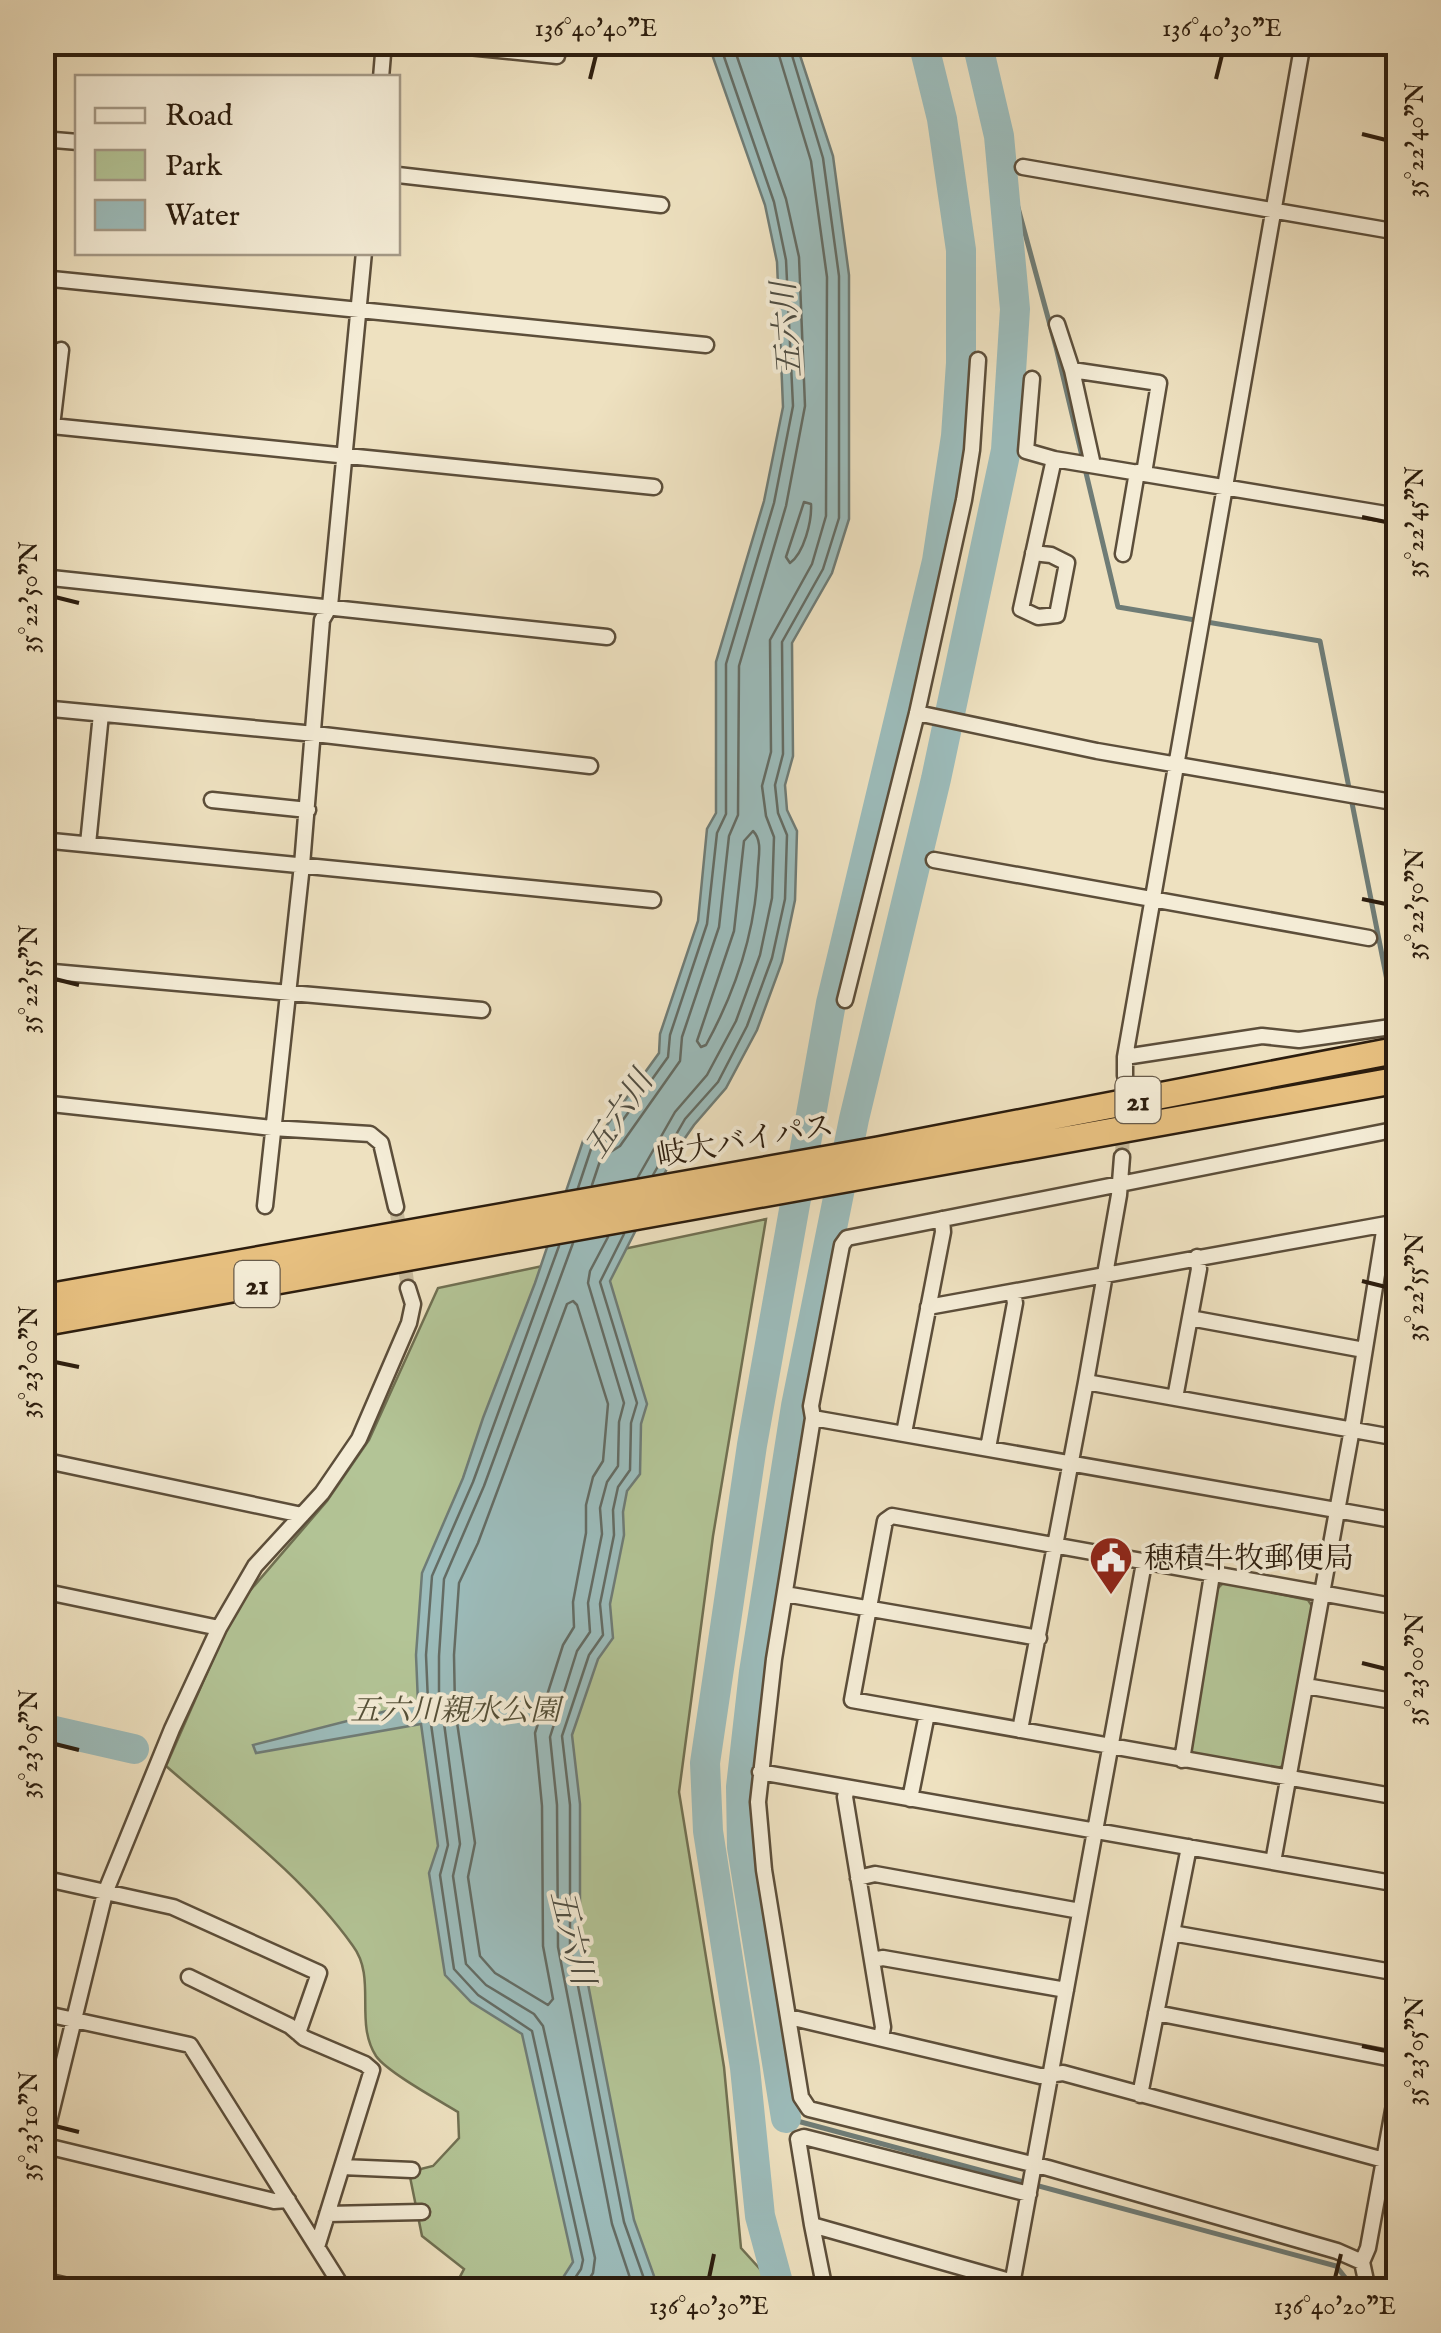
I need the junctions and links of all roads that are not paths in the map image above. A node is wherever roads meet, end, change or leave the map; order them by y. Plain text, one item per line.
1 (384, 42) edge
2 (418, 42) edge
3 (1304, 42) edge
4 (557, 56) dead end
5 (381, 75) edge
6 (42, 139) edge
7 (75, 142) edge
8 (1023, 167) dead end
9 (400, 175) edge
10 (661, 205) dead end
11 (1274, 209) junction
12 (1398, 232) edge
13 (364, 255) edge
14 (42, 278) edge
15 (358, 310) junction
16 (1057, 324) dead end
17 (706, 345) dead end
18 (61, 350) dead end
19 (978, 360) dead end
20 (1072, 370) junction
21 (1032, 380) dead end
22 (47, 426) edge
23 (344, 456) junction
24 (1062, 460) junction
25 (1090, 464) junction
26 (1140, 472) junction
27 (1226, 486) junction
28 (654, 487) dead end
29 (1398, 516) edge
30 (1033, 553) junction
31 (1122, 554) dead end
32 (42, 577) edge
33 (330, 606) junction
34 (607, 637) dead end
35 (42, 708) edge
36 (101, 714) junction
37 (917, 714) junction
38 (315, 734) junction
39 (1177, 764) junction
40 (590, 766) dead end
41 (212, 800) dead end
42 (1398, 803) edge
43 (308, 810) junction
44 (42, 840) edge
45 (88, 844) junction
46 (934, 860) dead end
47 (302, 865) junction
48 (1154, 899) junction
49 (653, 900) dead end
50 (1370, 938) dead end
51 (42, 971) edge
52 (288, 994) junction
53 (844, 1000) dead end
54 (482, 1010) dead end
55 (1398, 1026) edge
56 (1398, 1050) edge
57 (1126, 1057) junction
58 (1125, 1076) tunnel mouth
59 (1398, 1080) edge
60 (42, 1103) edge
61 (272, 1128) junction
62 (1398, 1129) edge
63 (1122, 1157) tunnel mouth
64 (879, 1161) junction
65 (1120, 1184) junction
66 (265, 1206) dead end
67 (396, 1207) tunnel mouth
68 (942, 1219) junction
69 (1392, 1224) edge
70 (472, 1233) junction
71 (1197, 1257) junction
72 (1105, 1274) junction
73 (408, 1288) tunnel mouth
74 (1013, 1292) junction
75 (42, 1298) edge
76 (928, 1307) junction
77 (1190, 1318) junction
78 (42, 1323) edge
79 (1364, 1350) junction
80 (1086, 1382) junction
81 (1175, 1398) junction
82 (813, 1418) junction
83 (1352, 1429) junction
84 (904, 1433) junction
85 (1398, 1438) edge
86 (988, 1448) junction
87 (42, 1460) edge
88 (1071, 1463) junction
89 (1337, 1510) junction
90 (302, 1515) junction
91 (1398, 1521) edge
92 (1055, 1547) junction
93 (1144, 1563) junction
94 (1212, 1575) junction
95 (42, 1591) edge
96 (785, 1594) junction
97 (1322, 1594) junction
98 (1398, 1607) edge
99 (870, 1608) junction
100 (219, 1628) junction
101 (1039, 1638) junction
102 (1306, 1686) junction
103 (1398, 1702) edge
104 (927, 1714) junction
105 (1020, 1730) junction
106 (1111, 1747) junction
107 (1182, 1760) junction
108 (760, 1772) junction
109 (1289, 1778) junction
110 (847, 1788) junction
111 (1398, 1797) edge
112 (910, 1799) junction
113 (1095, 1832) junction
114 (1189, 1848) junction
115 (1273, 1862) junction
116 (42, 1878) edge
117 (858, 1878) junction
118 (1398, 1884) edge
119 (105, 1893) junction
120 (1080, 1911) junction
121 (1172, 1933) junction
122 (872, 1960) junction
123 (1398, 1974) edge
124 (189, 1977) dead end
125 (1066, 1990) junction
126 (42, 2012) edge
127 (1156, 2013) junction
128 (789, 2017) junction
129 (74, 2020) junction
130 (298, 2032) junction
131 (881, 2038) junction
132 (1398, 2060) edge
133 (1050, 2075) junction
134 (1398, 2083) edge
135 (1140, 2095) junction
136 (43, 2147) edge
137 (1384, 2160) junction
138 (1036, 2165) junction
139 (342, 2167) junction
140 (412, 2170) dead end
141 (1029, 2194) junction
142 (288, 2200) junction
143 (422, 2212) dead end
144 (327, 2214) junction
145 (812, 2225) junction
146 (317, 2247) junction
147 (1362, 2262) junction
148 (42, 2280) edge
149 (1012, 2286) edge
150 (85, 2290) edge
151 (344, 2290) edge
152 (825, 2290) edge
153 (1368, 2290) edge

1 - 5 street
2 - 4 street
3 - 11 street
6 - 7 street
8 - 11 street
9 - 10 street
11 - 12 street
11 - 27 street
13 - 15 street
14 - 15 street
15 - 17 street
15 - 23 street
16 - 20 street
18 - 22 street
19 - 37 street
20 - 25 street
20 - 26 street
21 - 24 street
22 - 23 street
23 - 28 street
23 - 33 street
24 - 25 street
24 - 30 street
25 - 26 street
26 - 27 street
26 - 31 street
27 - 29 street
27 - 39 street
30 - 30 street
32 - 33 street
33 - 34 street
33 - 38 street
35 - 36 street
36 - 38 street
36 - 45 street
37 - 39 street
37 - 53 street
38 - 40 street
38 - 43 street
39 - 42 street
39 - 48 street
41 - 43 street
43 - 47 street
44 - 45 street
45 - 47 street
46 - 48 street
47 - 49 street
47 - 52 street
48 - 50 street
48 - 57 street
51 - 52 street
52 - 54 street
52 - 61 street
55 - 57 street
56 - 64 highway, 岐大バイパス / 21
57 - 58 street
59 - 64 highway, 岐大バイパス / 21
60 - 61 street
61 - 66 street
61 - 67 street
62 - 65 street
63 - 65 street
64 - 70 highway, 岐大バイパス / 21
65 - 68 street
65 - 72 street
68 - 76 street
68 - 82 street
69 - 71 street
69 - 79 street
70 - 75 highway, 岐大バイパス / 21
70 - 78 highway, 岐大バイパス / 21
71 - 72 street
71 - 77 street
72 - 74 street
72 - 80 street
73 - 90 street
74 - 76 street
74 - 86 street
76 - 84 street
77 - 79 street
77 - 81 street
79 - 83 street
80 - 81 street
80 - 88 street
81 - 83 street
82 - 84 street
82 - 96 street
83 - 85 street
83 - 89 street
84 - 86 street
86 - 88 street
87 - 90 street
88 - 89 street
88 - 92 street
89 - 91 street
89 - 97 street
90 - 100 street
92 - 93 street
92 - 99 street
92 - 101 street
93 - 94 street
93 - 106 street
94 - 97 street
94 - 107 street
95 - 100 street
96 - 99 street
96 - 108 street
97 - 98 street
97 - 102 street
99 - 101 street
99 - 104 street
100 - 119 street
101 - 105 street
102 - 103 street
102 - 109 street
104 - 105 street
104 - 112 street
105 - 106 street
106 - 107 street
106 - 113 street
107 - 109 street
108 - 110 street
108 - 128 street
109 - 111 street
109 - 115 street
110 - 112 street
110 - 117 street
112 - 113 street
113 - 114 street
113 - 120 street
114 - 115 street
114 - 121 street
115 - 118 street
116 - 119 street
117 - 120 street
117 - 122 street
119 - 129 street
119 - 130 street
120 - 125 street
121 - 123 street
121 - 127 street
122 - 125 street
122 - 131 street
124 - 130 street
125 - 133 street
126 - 129 street
127 - 132 street
127 - 135 street
128 - 131 street
128 - 138 street
129 - 136 street
129 - 142 street
130 - 139 street
131 - 133 street
133 - 135 street
133 - 138 street
134 - 137 street
135 - 137 street
136 - 142 street
137 - 147 street
138 - 141 street
138 - 147 street
139 - 140 street
139 - 144 street
141 - 145 street
141 - 149 street
142 - 146 street
143 - 144 street
144 - 146 street
145 - 149 street
145 - 152 street
146 - 151 street
147 - 153 street
148 - 150 street

